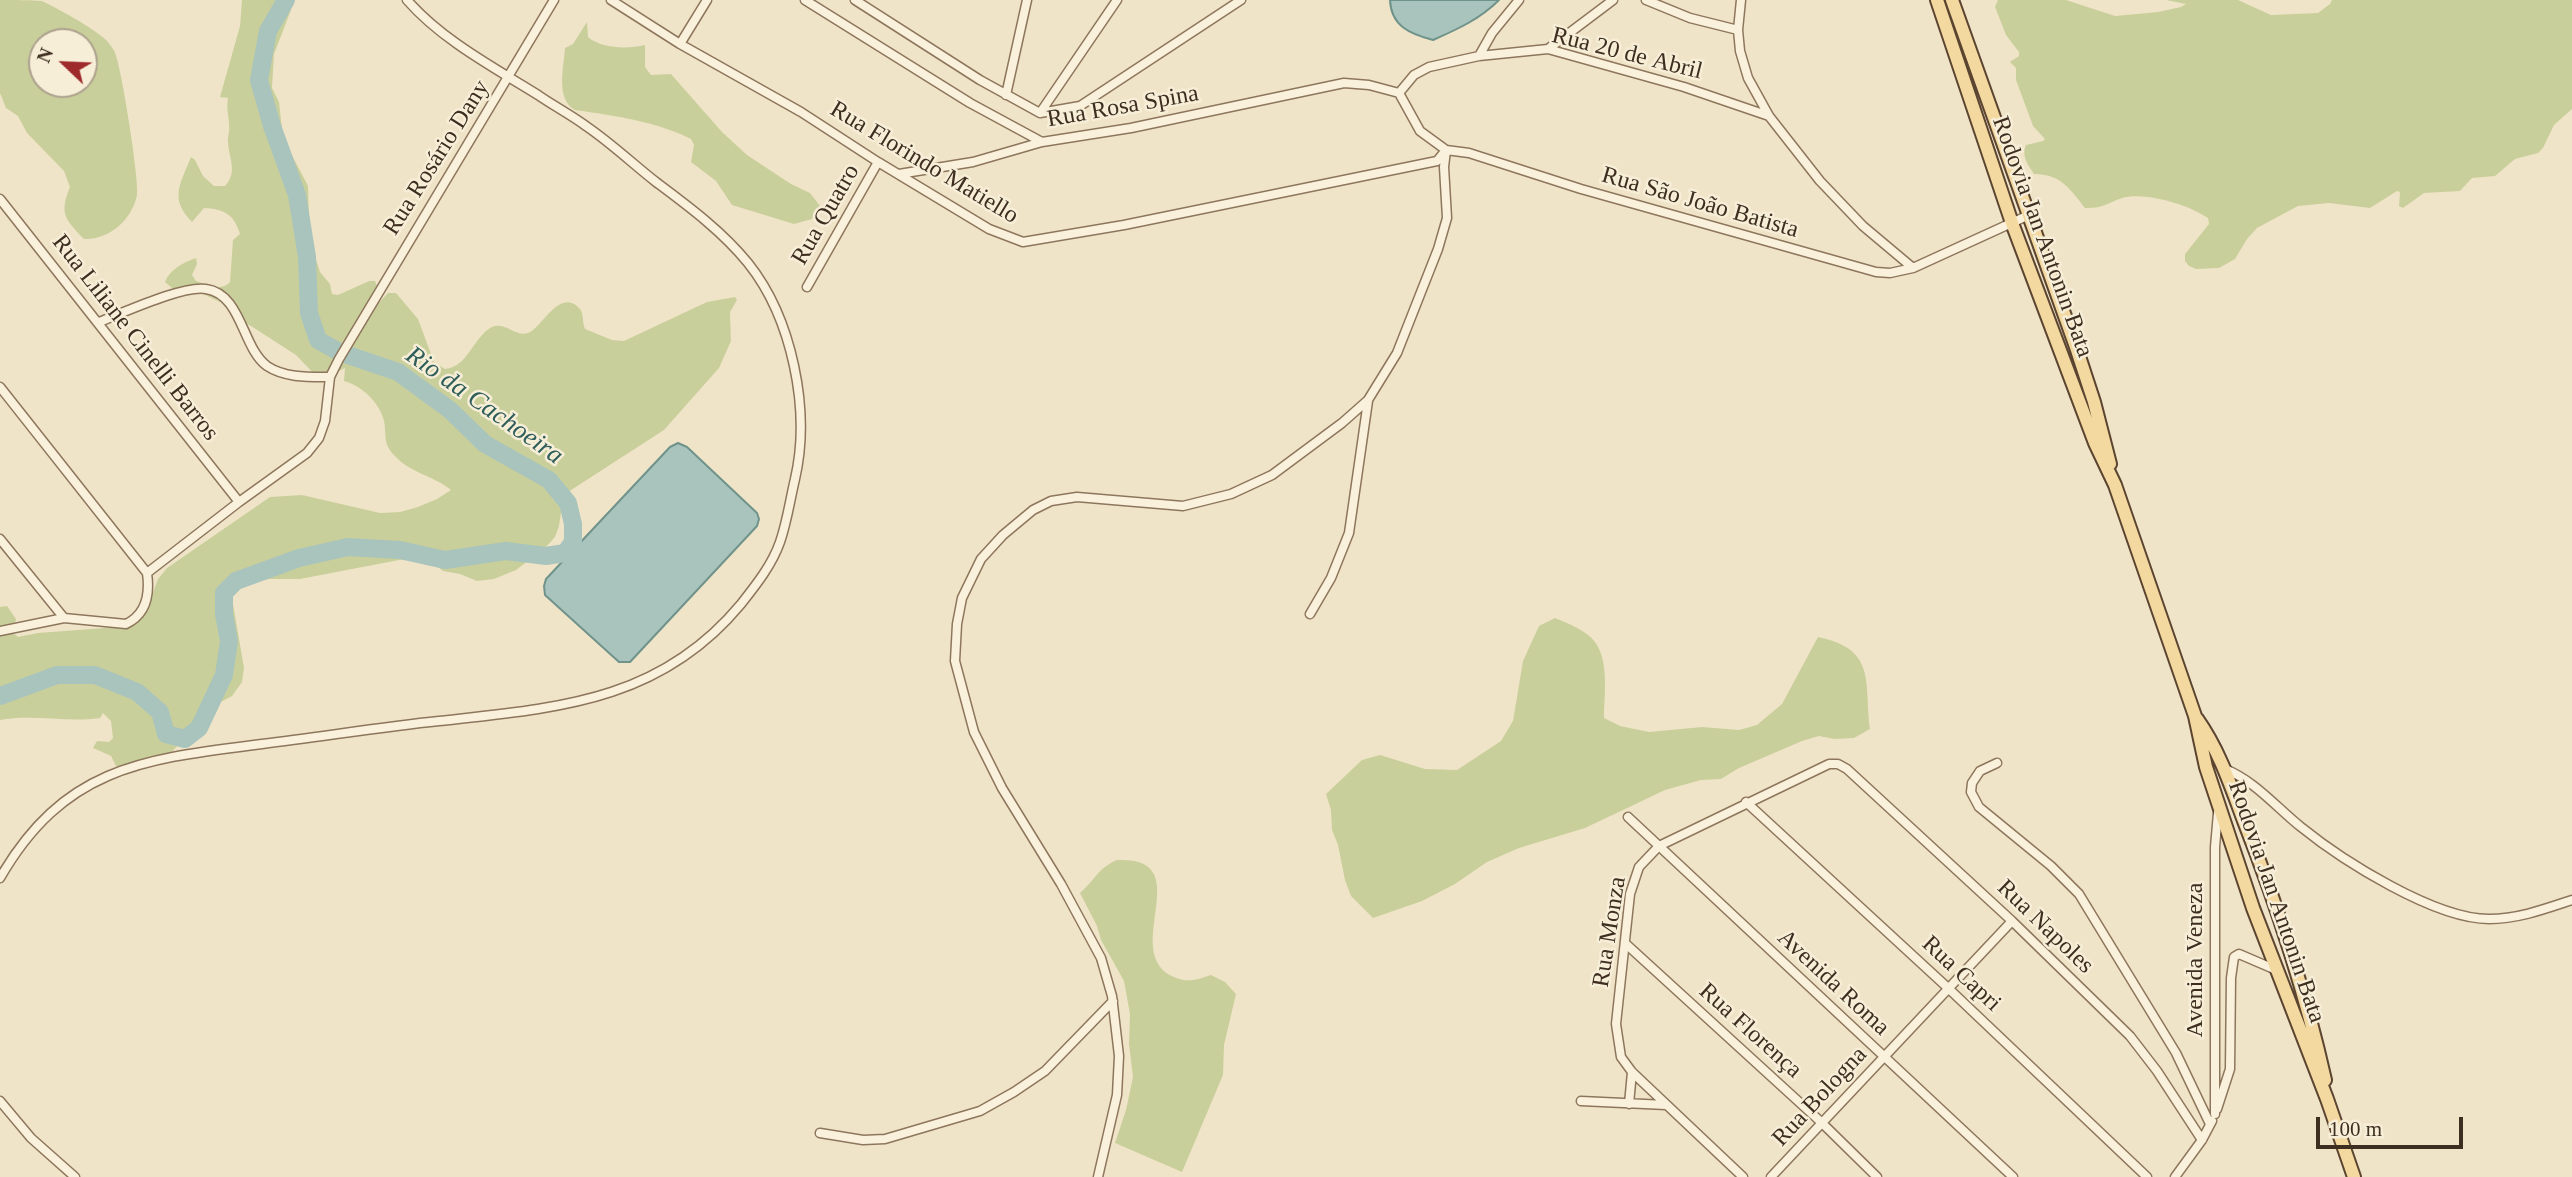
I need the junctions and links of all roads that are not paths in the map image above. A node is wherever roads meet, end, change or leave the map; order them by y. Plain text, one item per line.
1 (407, 0) edge
2 (554, 0) edge
3 (611, 0) edge
4 (707, 0) edge
5 (855, 0) edge
6 (1027, 0) edge
7 (1117, 0) edge
8 (1241, 0) edge
9 (1519, 0) edge
10 (1613, 0) edge
11 (1646, 0) edge
12 (1741, 0) edge
13 (1937, 0) edge
14 (1952, 0) edge
15 (805, 1) edge
16 (1738, 30) junction
17 (680, 44) junction
18 (1548, 49) junction
19 (1479, 55) junction
20 (510, 78) junction
21 (1399, 93) junction
22 (1006, 95) junction
23 (1040, 113) junction
24 (1769, 116) junction
25 (1042, 142) junction
26 (1446, 150) junction
27 (878, 162) junction
28 (899, 174) junction
29 (0, 199) edge
30 (2029, 215) junction
31 (2012, 223) junction
32 (1913, 268) junction
33 (807, 287) dead end
34 (99, 322) junction
35 (330, 377) junction
36 (0, 387) edge
37 (1368, 400) junction
38 (2115, 485) junction
39 (239, 502) junction
40 (0, 539) edge
41 (148, 573) junction
42 (1310, 614) dead end
43 (64, 618) junction
44 (0, 631) edge
45 (2195, 716) junction
46 (1997, 763) dead end
47 (1838, 764) joint
48 (2225, 769) junction
49 (1746, 802) junction
50 (2237, 802) junction
51 (2219, 807) junction
52 (1628, 817) dead end
53 (1659, 846) junction
54 (0, 878) edge
55 (2572, 900) edge
56 (2012, 920) junction
57 (1626, 944) junction
58 (2293, 958) junction
59 (2274, 969) junction
60 (1948, 988) junction
61 (1113, 1001) junction
62 (1884, 1057) junction
63 (1632, 1072) junction
64 (2327, 1100) junction
65 (0, 1101) edge
66 (1581, 1101) dead end
67 (1629, 1104) junction
68 (1666, 1105) junction
69 (2215, 1114) junction
70 (1821, 1122) junction
71 (2210, 1124) junction
72 (820, 1133) dead end
73 (2202, 1140) junction
74 (1728, 1164) junction
75 (75, 1177) edge
76 (1098, 1177) edge
77 (1729, 1177) edge
78 (1743, 1177) edge
79 (1770, 1177) edge
80 (1877, 1177) edge
81 (2013, 1177) edge
82 (2147, 1177) edge
83 (2175, 1177) edge
84 (2354, 1177) edge

1 - 20 street
2 - 20 street, Rua Rosário Dany
3 - 17 street, Rua Florindo Matiello
4 - 17 street
5 - 22 street
6 - 22 street
7 - 23 street
8 - 23 street
9 - 19 street
10 - 18 street
11 - 16 street
12 - 16 street
13 - 31 main road, Rodovia Jan Antonin Bata
14 - 30 main road, Rodovia Jan Antonin Bata
15 - 25 street, Rua Rosa Spina
16 - 24 street
17 - 27 street, Rua Florindo Matiello
18 - 19 street, Rua 20 de Abril
18 - 24 street, Rua 20 de Abril
19 - 21 street, Rua 20 de Abril
20 - 35 street, Rua Rosário Dany
20 - 54 street
21 - 25 street, Rua Rosa Spina
21 - 26 street, Rua São João Batista
22 - 23 street
24 - 32 street
25 - 28 street
26 - 28 street, Rua Florindo Matiello
26 - 32 street, Rua São João Batista
26 - 37 street
27 - 28 street, Rua Florindo Matiello
27 - 33 street, Rua Quatro
29 - 34 street, Rua Liliane Cinelli Barros
30 - 31 street, Rua São João Batista
30 - 38 main road, Rodovia Jan Antonin Bata
31 - 32 street, Rua São João Batista
31 - 38 main road, Rodovia Jan Antonin Bata
34 - 35 street
34 - 39 street, Rua Liliane Cinelli Barros
35 - 39 street
36 - 41 street
37 - 42 street
37 - 61 street
38 - 45 main road, Rodovia Jan Antonin Bata
39 - 41 street
40 - 43 street
41 - 43 street
43 - 44 street
45 - 48 main road, Rodovia Jan Antonin Bata
45 - 51 main road, Rodovia Jan Antonin Bata
46 - 71 street
47 - 49 street, Rua Monza
47 - 56 street, Rua Napoles
48 - 50 main road, Rodovia Jan Antonin Bata
48 - 55 street
49 - 53 street, Rua Monza
49 - 60 street, Rua Capri
50 - 51 main road
50 - 58 main road, Rodovia Jan Antonin Bata
51 - 59 main road, Rodovia Jan Antonin Bata
51 - 69 street, Avenida Veneza
52 - 53 street, Avenida Roma
53 - 57 street, Rua Monza
53 - 62 street, Avenida Roma
56 - 60 street, Rua Bologna
56 - 73 street, Rua Napoles
57 - 63 street, Rua Monza
57 - 70 street, Rua Florença
58 - 59 main road
58 - 64 main road, Rodovia Jan Antonin Bata
59 - 64 main road, Rodovia Jan Antonin Bata
59 - 69 street, Avenida Veneza
60 - 62 street, Rua Bologna
60 - 82 street, Rua Capri
61 - 72 street
61 - 76 street
62 - 70 street, Rua Bologna
62 - 81 street, Avenida Roma
63 - 67 street
63 - 68 street, Rua Monza
64 - 84 main road, Rodovia Jan Antonin Bata
65 - 75 street
66 - 67 street
67 - 68 street
68 - 74 street, Rua Monza
69 - 71 street, Avenida Veneza
70 - 79 street, Rua Bologna
70 - 80 street, Rua Florença
71 - 73 street, Avenida Veneza
73 - 83 street, Avenida Veneza
74 - 77 street
74 - 78 street, Rua Monza

